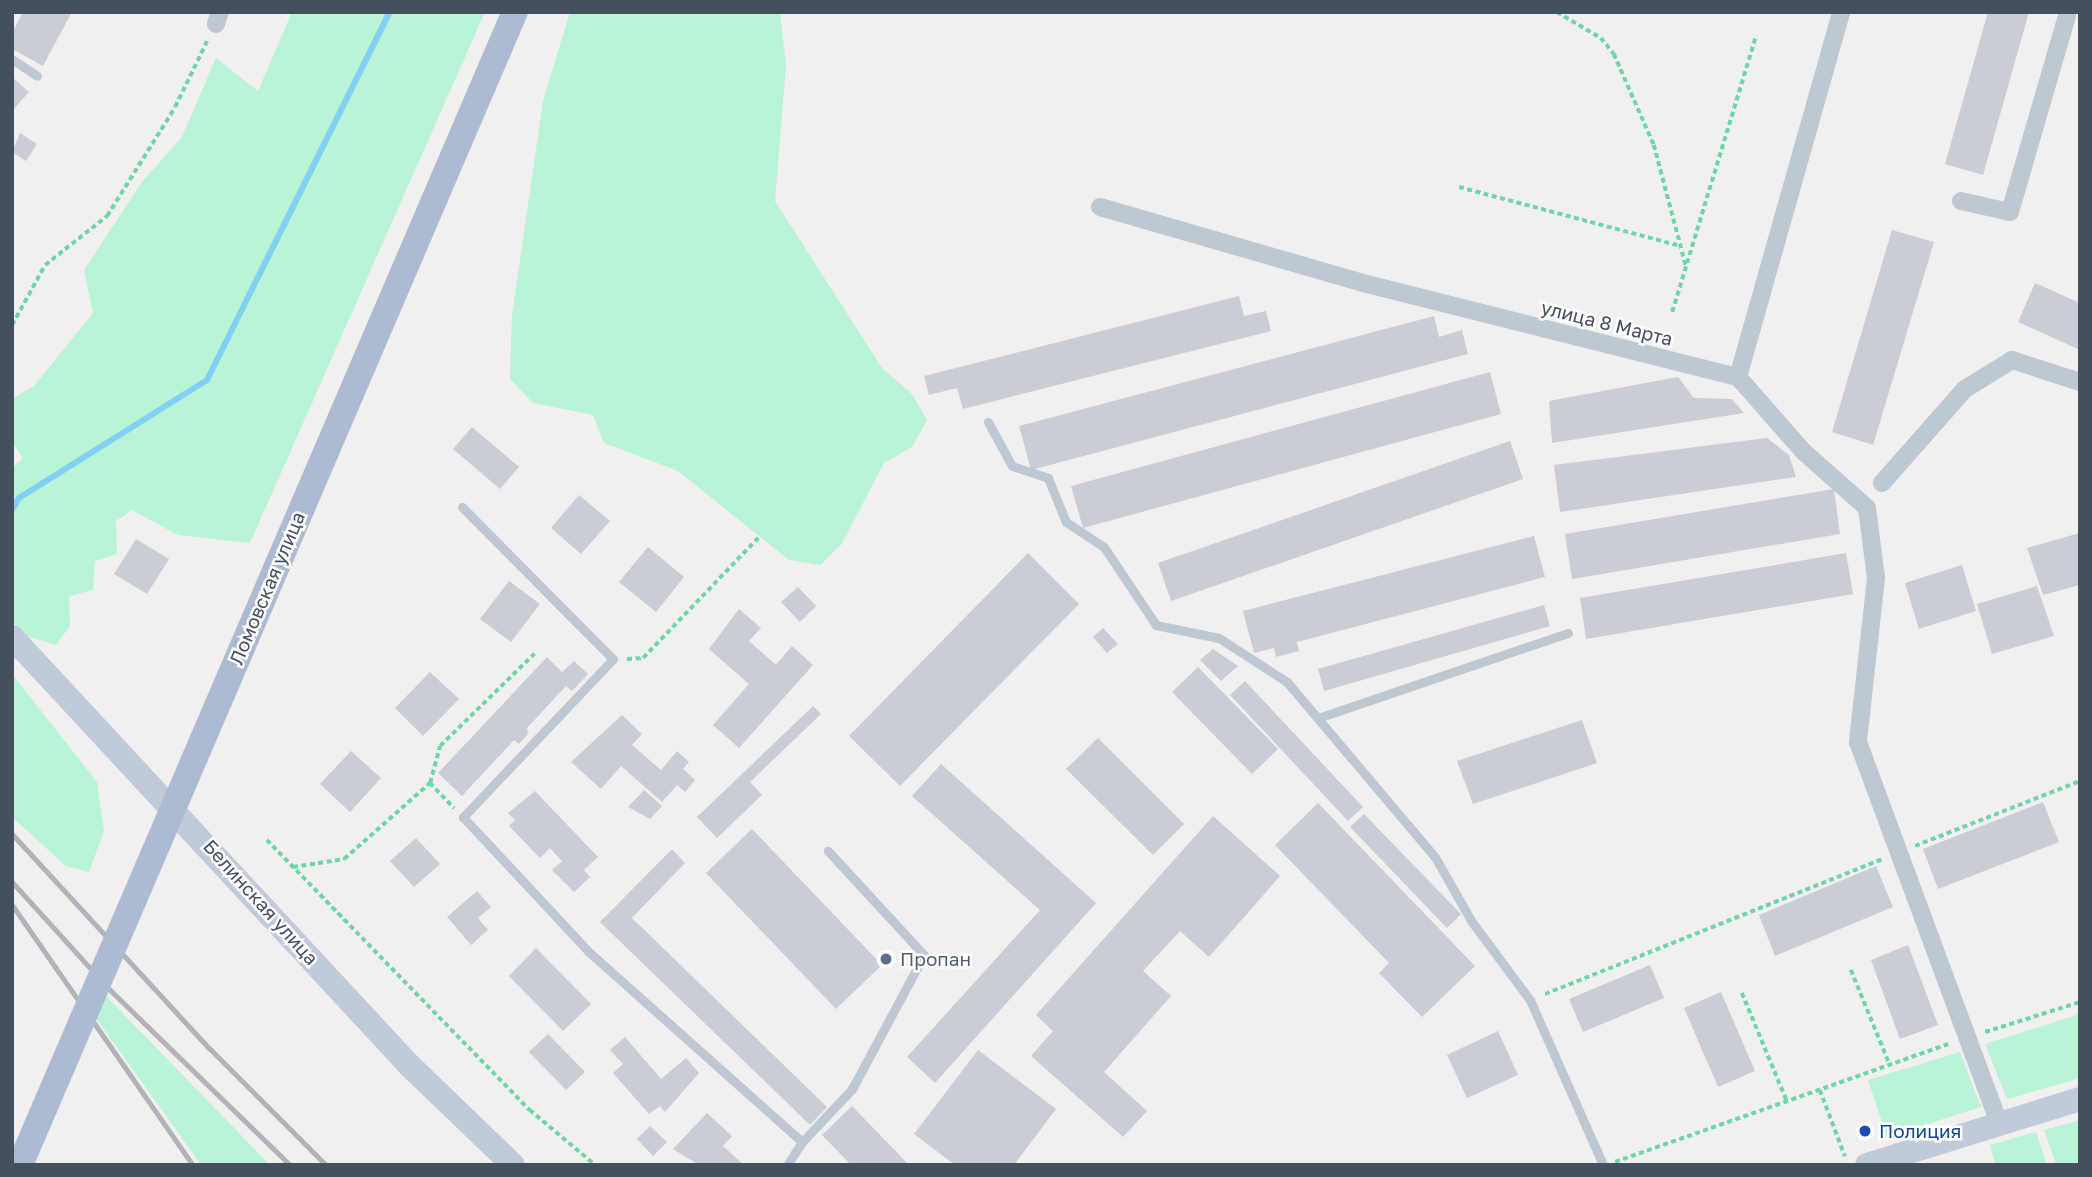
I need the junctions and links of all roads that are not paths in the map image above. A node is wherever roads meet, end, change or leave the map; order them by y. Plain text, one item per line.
1 (515, 12) edge
2 (1841, 12) edge
3 (2067, 16) dead end
4 (12, 59) edge
5 (37, 76) dead end
6 (1961, 201) dead end
7 (1100, 207) dead end
8 (1738, 377) junction
9 (2080, 382) edge
10 (988, 422) dead end
11 (1882, 483) dead end
12 (462, 507) dead end
13 (1568, 633) dead end
14 (12, 637) edge
15 (1318, 718) junction
16 (828, 851) dead end
17 (2080, 1099) edge
18 (1998, 1124) junction
19 (802, 1142) junction
20 (20, 1165) edge
21 (513, 1165) edge
22 (787, 1165) edge
23 (1604, 1165) edge
24 (1867, 1165) edge

1 - 20 main road, Ломовская улица, bridge
2 - 8 street
3 - 6 street
4 - 5 lane
7 - 8 street, улица 8 Марта
8 - 18 street
9 - 11 street
10 - 15 lane
12 - 19 lane
13 - 15 lane
14 - 21 main road, Белинская улица
15 - 23 lane
16 - 19 lane
17 - 18 main road
18 - 24 main road
19 - 22 lane

